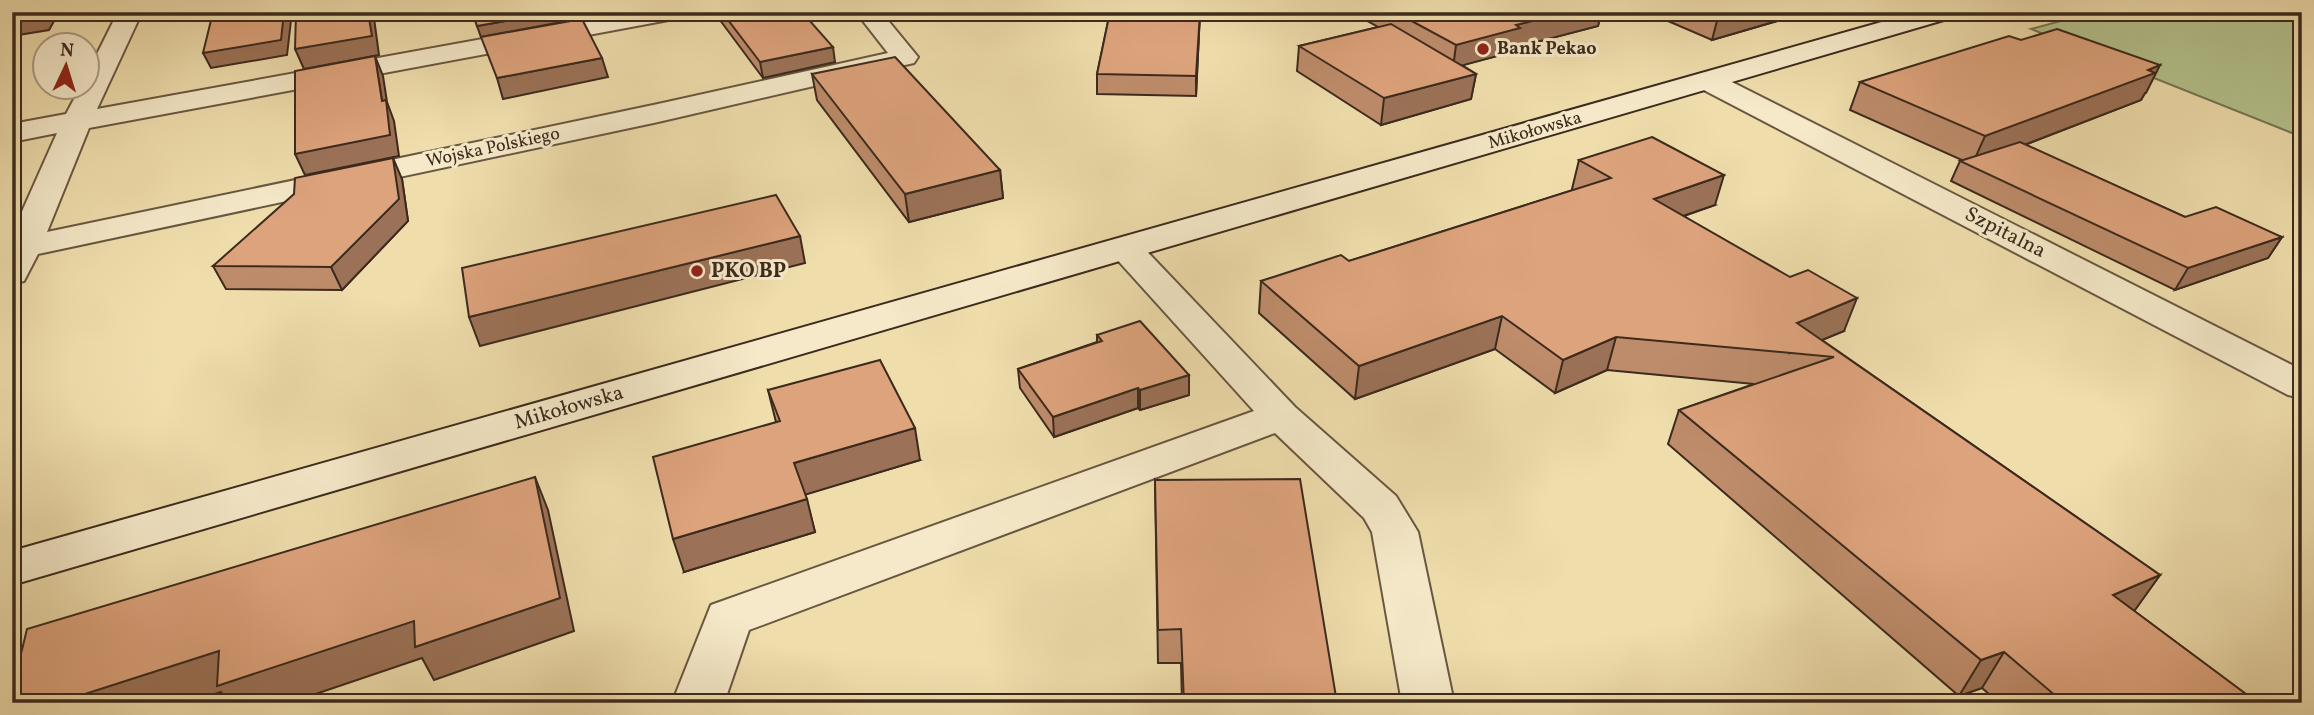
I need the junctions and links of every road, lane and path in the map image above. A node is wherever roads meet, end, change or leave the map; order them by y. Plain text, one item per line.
1 (130, 12) edge
2 (674, 12) edge
3 (868, 12) edge
4 (1945, 12) edge
5 (1708, 81) junction
6 (77, 121) junction
7 (12, 133) edge
8 (1125, 248) junction
9 (18, 260) edge
10 (2302, 386) edge
11 (1281, 416) junction
12 (12, 568) edge
13 (698, 703) edge
14 (1428, 703) edge

1 - 6 street
2 - 6 street
3 - 9 street, Wojska Polskiego
4 - 5 street, Mikołowska
5 - 8 street, Mikołowska
5 - 10 street, Szpitalna
6 - 7 street
6 - 9 street
8 - 11 street
8 - 12 street, Mikołowska
11 - 13 street
11 - 14 street

